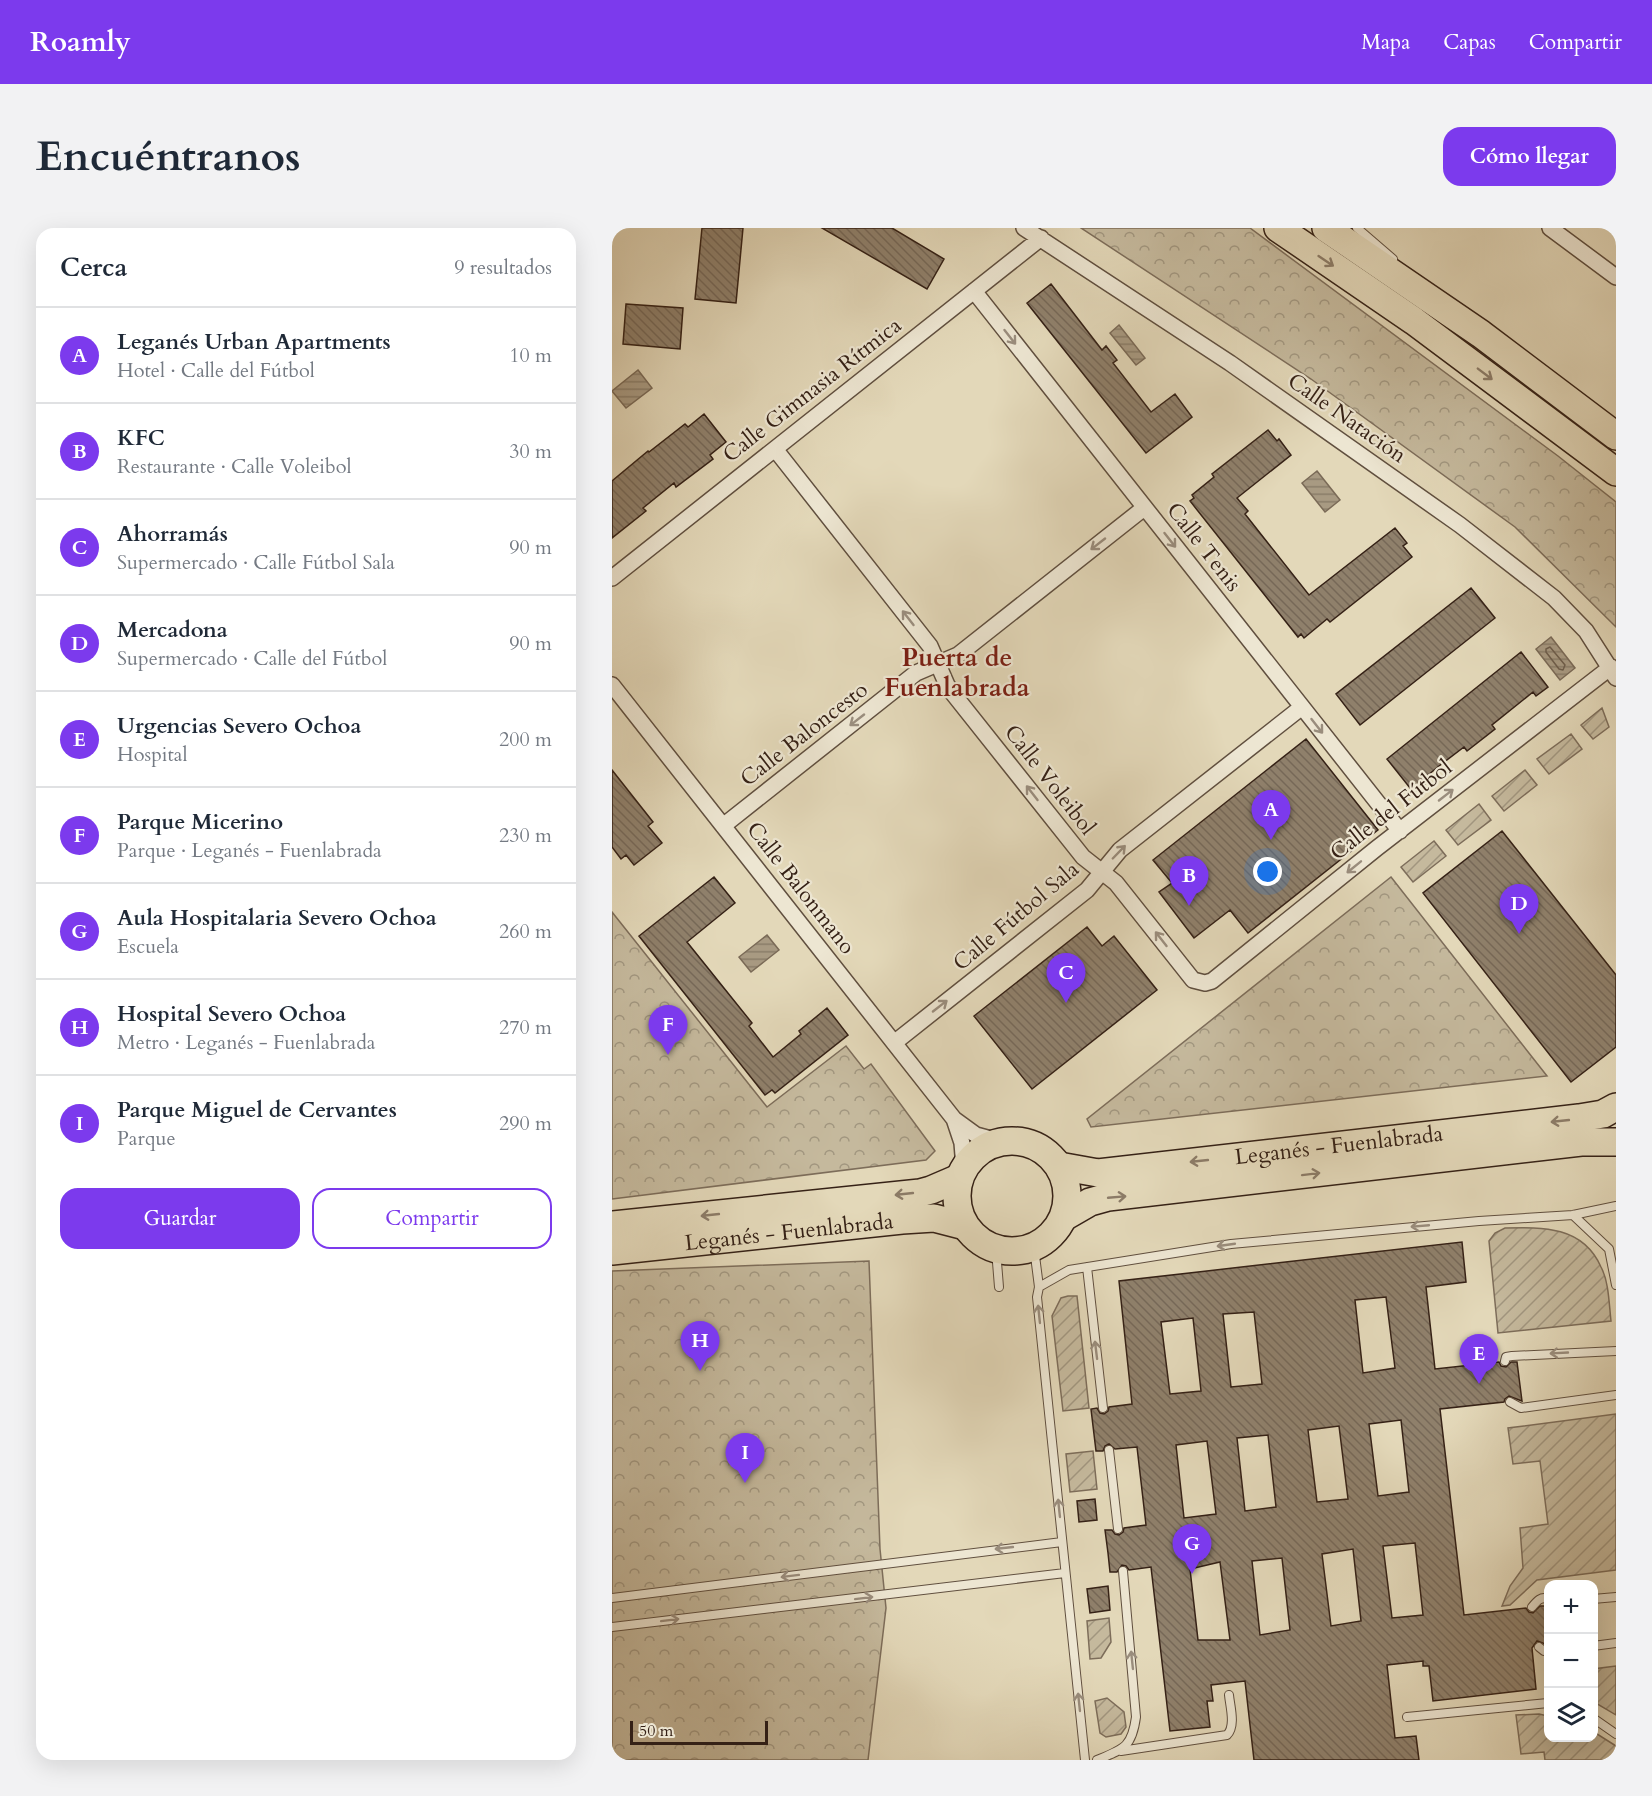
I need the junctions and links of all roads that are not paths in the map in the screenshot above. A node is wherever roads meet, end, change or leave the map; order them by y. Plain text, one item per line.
1 (1024, 228) edge
2 (1278, 228) edge
3 (1326, 228) edge
4 (1357, 228) edge
5 (1550, 228) edge
6 (1041, 238) junction
7 (1403, 267) dead end
8 (1616, 277) edge
9 (1420, 282) dead end
10 (974, 291) junction
11 (1481, 334) junction
12 (1547, 383) junction
13 (1616, 425) edge
14 (1616, 436) edge
15 (775, 449) junction
16 (1616, 472) edge
17 (1144, 508) junction
18 (612, 578) edge
19 (937, 664) junction
20 (1613, 673) edge
21 (612, 685) edge
22 (1302, 707) junction
23 (723, 826) junction
24 (1400, 831) junction
25 (1101, 873) junction
26 (1198, 982) joint
27 (894, 1042) junction
28 (1616, 1107) edge
29 (954, 1119) junction
30 (1002, 1142) junction
31 (1616, 1142) edge
32 (1059, 1166) junction
33 (962, 1173) junction
34 (1616, 1206) edge
35 (1573, 1215) junction
36 (1064, 1217) junction
37 (612, 1225) edge
38 (965, 1226) junction
39 (1034, 1248) junction
40 (996, 1250) junction
41 (612, 1251) edge
42 (1614, 1260) edge
43 (1087, 1267) junction
44 (1616, 1285) edge
45 (999, 1287) dead end
46 (1039, 1287) junction
47 (1616, 1350) edge
48 (1505, 1361) dead end
49 (1616, 1395) edge
50 (1510, 1402) dead end
51 (1103, 1408) dead end
52 (1109, 1450) dead end
53 (1118, 1529) dead end
54 (1062, 1542) junction
55 (1123, 1571) dead end
56 (1065, 1573) junction
57 (1616, 1597) edge
58 (612, 1598) edge
59 (1544, 1598) edge
60 (1598, 1599) edge
61 (1532, 1607) dead end
62 (612, 1626) edge
63 (1616, 1643) edge
64 (1598, 1645) edge
65 (1539, 1647) dead end
66 (1544, 1651) edge
67 (1229, 1695) dead end
68 (1544, 1703) edge
69 (1407, 1717) dead end
70 (1598, 1721) edge
71 (1616, 1734) edge
72 (1116, 1752) junction
73 (1085, 1760) edge
74 (1097, 1760) edge

1 - 6 street, Calle Natación
2 -> 16 highway
3 - 11 highway
4 - 7 lane
5 - 8 street
6 - 10 street, Calle Gimnasia Rítmica
6 - 20 street, Calle Natación
9 - 11 lane
10 - 15 street, Calle Gimnasia Rítmica
10 -> 17 street, Calle Tenis
11 - 12 highway
12 - 13 highway
12 - 14 highway
15 - 18 street, Calle Gimnasia Rítmica
19 -> 15 street, Calle Voleibol
17 -> 19 street, Calle Baloncesto
17 -> 22 street, Calle Tenis
19 -> 23 street, Calle Baloncesto
25 -> 19 street, Calle Voleibol
24 -> 20 street, Calle del Fútbol
21 - 23 street, Calle Balonmano
22 -> 24 street, Calle Tenis
25 -> 22 street, Calle Fútbol Sala
23 - 27 street, Calle Balonmano
24 -> 26 street, Calle del Fútbol
26 -> 25 street, Calle Voleibol
27 -> 25 street, Calle Fútbol Sala
27 - 29 street, Calle Balonmano
28 -> 32 highway, Leganés - Fuenlabrada
29 - 30 street, Calle Balonmano
29 - 33 street, Calle Balonmano
30 - 32 highway, Leganés - Fuenlabrada
30 - 33 highway, Leganés - Fuenlabrada
36 -> 31 highway, Leganés - Fuenlabrada
32 - 36 highway
33 -> 37 highway, Leganés - Fuenlabrada
33 - 38 highway
34 - 35 lane
35 - 42 lane
35 -> 43 lane
36 - 39 highway, Leganés - Fuenlabrada
38 - 40 highway, Leganés - Fuenlabrada
38 - 41 highway, Leganés - Fuenlabrada
39 - 40 highway
39 - 46 lane
40 - 45 lane
42 - 44 lane
43 - 46 lane
51 -> 43 lane
54 -> 46 lane
47 -> 48 lane
49 - 50 lane
52 - 53 lane
54 - 56 lane
54 -> 58 lane
72 -> 55 lane
62 -> 56 lane
73 -> 56 lane
57 - 60 lane
59 - 61 lane
63 - 64 lane
65 - 66 lane
67 - 72 lane
68 - 69 lane
70 - 71 lane
72 - 74 lane

